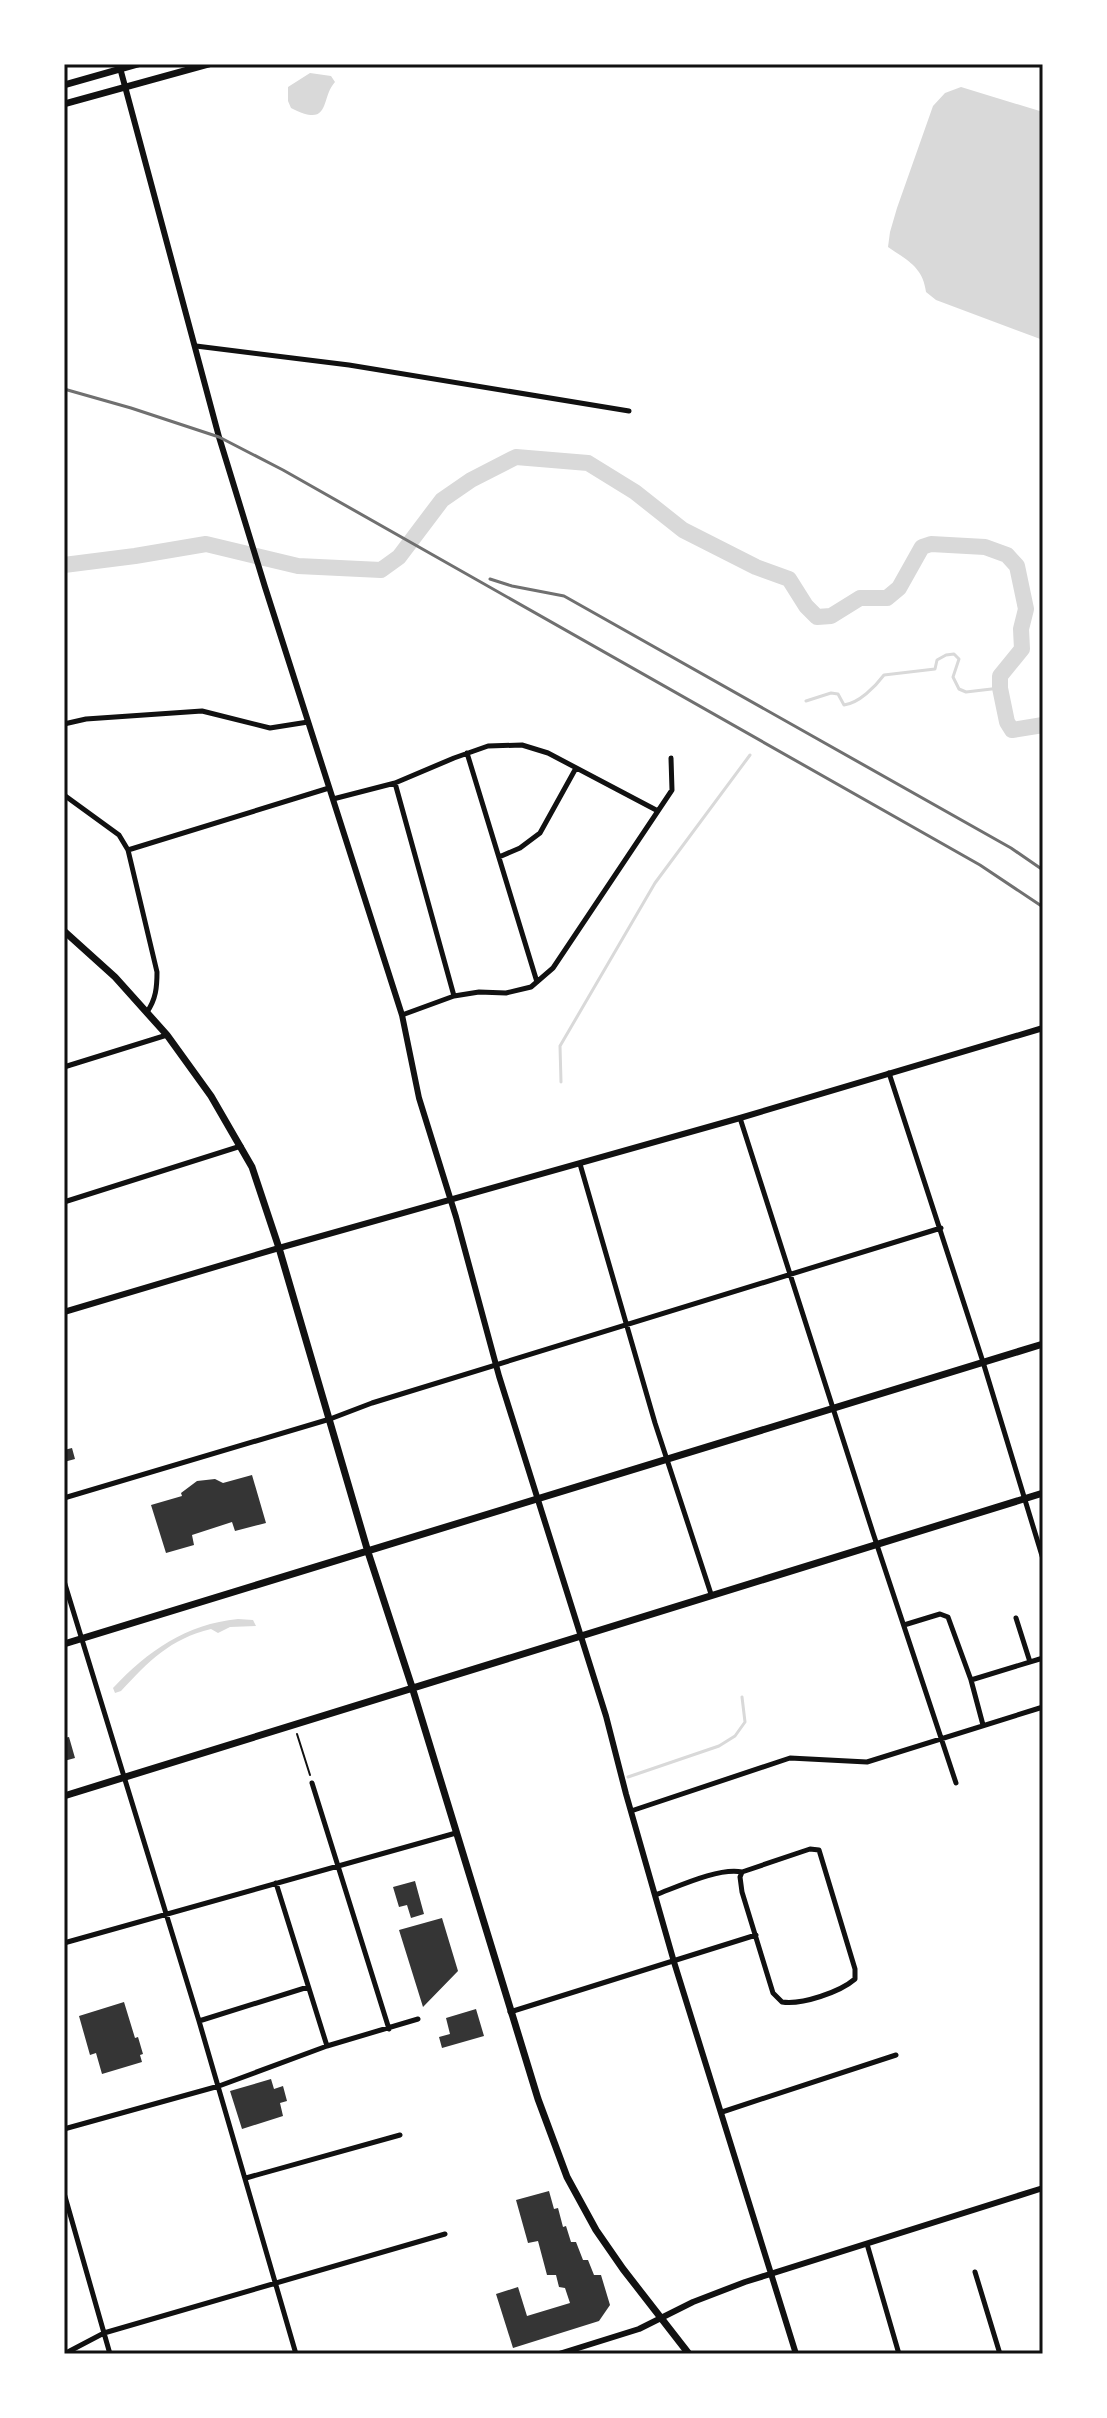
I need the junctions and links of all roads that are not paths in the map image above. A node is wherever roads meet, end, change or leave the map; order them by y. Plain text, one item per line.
1 (138, 64) edge
2 (209, 64) edge
3 (120, 66) edge
4 (64, 85) edge
5 (125, 87) junction
6 (64, 104) edge
7 (196, 346) junction
8 (629, 411) dead end
9 (308, 722) junction
10 (64, 724) edge
11 (467, 753) junction
12 (671, 758) dead end
13 (576, 768) junction
14 (395, 783) junction
15 (329, 788) junction
16 (64, 795) edge
17 (333, 799) junction
18 (658, 811) junction
19 (128, 850) junction
20 (499, 857) junction
21 (64, 931) edge
22 (537, 982) junction
23 (454, 996) junction
24 (147, 1012) junction
25 (402, 1015) junction
26 (1043, 1028) edge
27 (167, 1035) junction
28 (64, 1067) edge
29 (889, 1073) junction
30 (740, 1118) junction
31 (241, 1146) junction
32 (580, 1164) junction
33 (450, 1200) junction
34 (64, 1202) edge
35 (941, 1228) junction
36 (279, 1248) junction
37 (791, 1274) junction
38 (64, 1312) edge
39 (625, 1326) junction
40 (1043, 1344) edge
41 (983, 1362) junction
42 (497, 1365) junction
43 (834, 1408) junction
44 (330, 1419) junction
45 (668, 1460) junction
46 (1043, 1493) edge
47 (64, 1498) edge
48 (538, 1498) junction
49 (1024, 1498) junction
50 (877, 1544) junction
51 (368, 1552) junction
52 (1043, 1559) edge
53 (64, 1581) edge
54 (711, 1594) junction
55 (1016, 1618) dead end
56 (904, 1625) junction
57 (581, 1635) junction
58 (81, 1639) junction
59 (64, 1644) edge
60 (1043, 1658) edge
61 (1030, 1662) junction
62 (971, 1680) junction
63 (412, 1687) junction
64 (1043, 1707) edge
65 (983, 1725) junction
66 (942, 1739) junction
67 (123, 1777) junction
68 (312, 1783) road end
69 (956, 1783) dead end
70 (64, 1796) edge
71 (631, 1811) junction
72 (456, 1833) junction
73 (337, 1865) junction
74 (742, 1872) junction
75 (276, 1883) junction
76 (655, 1895) junction
77 (166, 1914) junction
78 (756, 1935) junction
79 (64, 1943) edge
80 (674, 1962) junction
81 (308, 1987) junction
82 (510, 2012) junction
83 (418, 2019) dead end
84 (199, 2021) junction
85 (389, 2029) junction
86 (327, 2046) junction
87 (896, 2055) dead end
88 (219, 2086) junction
89 (722, 2112) junction
90 (64, 2129) edge
91 (400, 2135) dead end
92 (246, 2178) junction
93 (1043, 2188) edge
94 (64, 2193) edge
95 (445, 2234) dead end
96 (867, 2244) junction
97 (975, 2272) dead end
98 (771, 2274) junction
99 (276, 2284) junction
100 (661, 2319) junction
101 (104, 2333) junction
102 (64, 2354) edge
103 (110, 2354) edge
104 (296, 2354) edge
105 (559, 2354) edge
106 (689, 2354) edge
107 (796, 2354) edge
108 (899, 2354) edge
109 (1000, 2354) edge

1 - 3 main road
2 - 5 main road
3 - 4 main road
3 - 5 street
5 - 6 main road
5 - 7 street
7 - 8 street
7 - 9 street
9 - 10 street
9 - 15 street
11 - 13 street
11 - 14 street
11 - 20 street
12 - 18 street
13 - 18 street
13 - 20 street
14 - 17 street
14 - 23 street
15 - 17 street
15 - 19 street
16 - 19 street
17 - 25 street
18 - 22 street
19 - 24 street
20 - 22 street
21 - 24 main road
22 - 23 street
23 - 25 street
24 - 27 main road
25 - 33 street
26 - 29 street
27 - 28 street
27 - 31 main road
29 - 30 street
29 - 35 street
30 - 32 street
30 - 37 street
31 - 34 street
31 - 36 main road
32 - 33 street
32 - 39 street
33 - 36 street
33 - 42 street
35 - 37 street
35 - 41 street
36 - 38 street
36 - 44 main road
37 - 39 street
37 - 43 street
39 - 42 street
39 - 45 street
40 - 41 main road
41 - 43 main road
41 - 49 street
42 - 44 street
42 - 48 street
43 - 45 main road
43 - 50 street
44 - 47 street
44 - 51 main road
45 - 48 main road
45 - 54 street
46 - 49 main road
48 - 51 main road
48 - 57 street
49 - 50 main road
49 - 52 street
50 - 54 main road
50 - 56 street
51 - 58 main road
51 - 63 main road
53 - 58 street
54 - 57 main road
55 - 61 street
56 - 62 street
56 - 66 street
57 - 63 main road
57 - 71 street
58 - 59 main road
58 - 67 street
60 - 61 street
61 - 62 street
62 - 65 street
63 - 67 main road
63 - 72 main road
64 - 65 street
65 - 66 street
66 - 69 street
66 - 71 street
67 - 70 main road
67 - 77 street
68 - 73 street
71 - 76 street
72 - 73 street
72 - 82 main road
73 - 75 street
73 - 85 street
74 - 76 street
74 - 78 street
74 - 78 street
75 - 77 street
75 - 81 street
76 - 80 street
77 - 79 street
77 - 84 street
78 - 80 street
80 - 82 street
80 - 89 street
81 - 84 street
81 - 86 street
82 - 100 main road
83 - 85 street
84 - 88 street
85 - 86 street
86 - 88 street
87 - 89 street
88 - 90 street
88 - 92 street
89 - 98 street
91 - 92 street
92 - 99 street
93 - 96 street
94 - 101 street
95 - 99 street
96 - 98 street
96 - 108 street
97 - 109 street
98 - 100 street
98 - 107 street
99 - 101 street
99 - 104 street
100 - 105 street
100 - 106 main road
101 - 102 street
101 - 103 street

